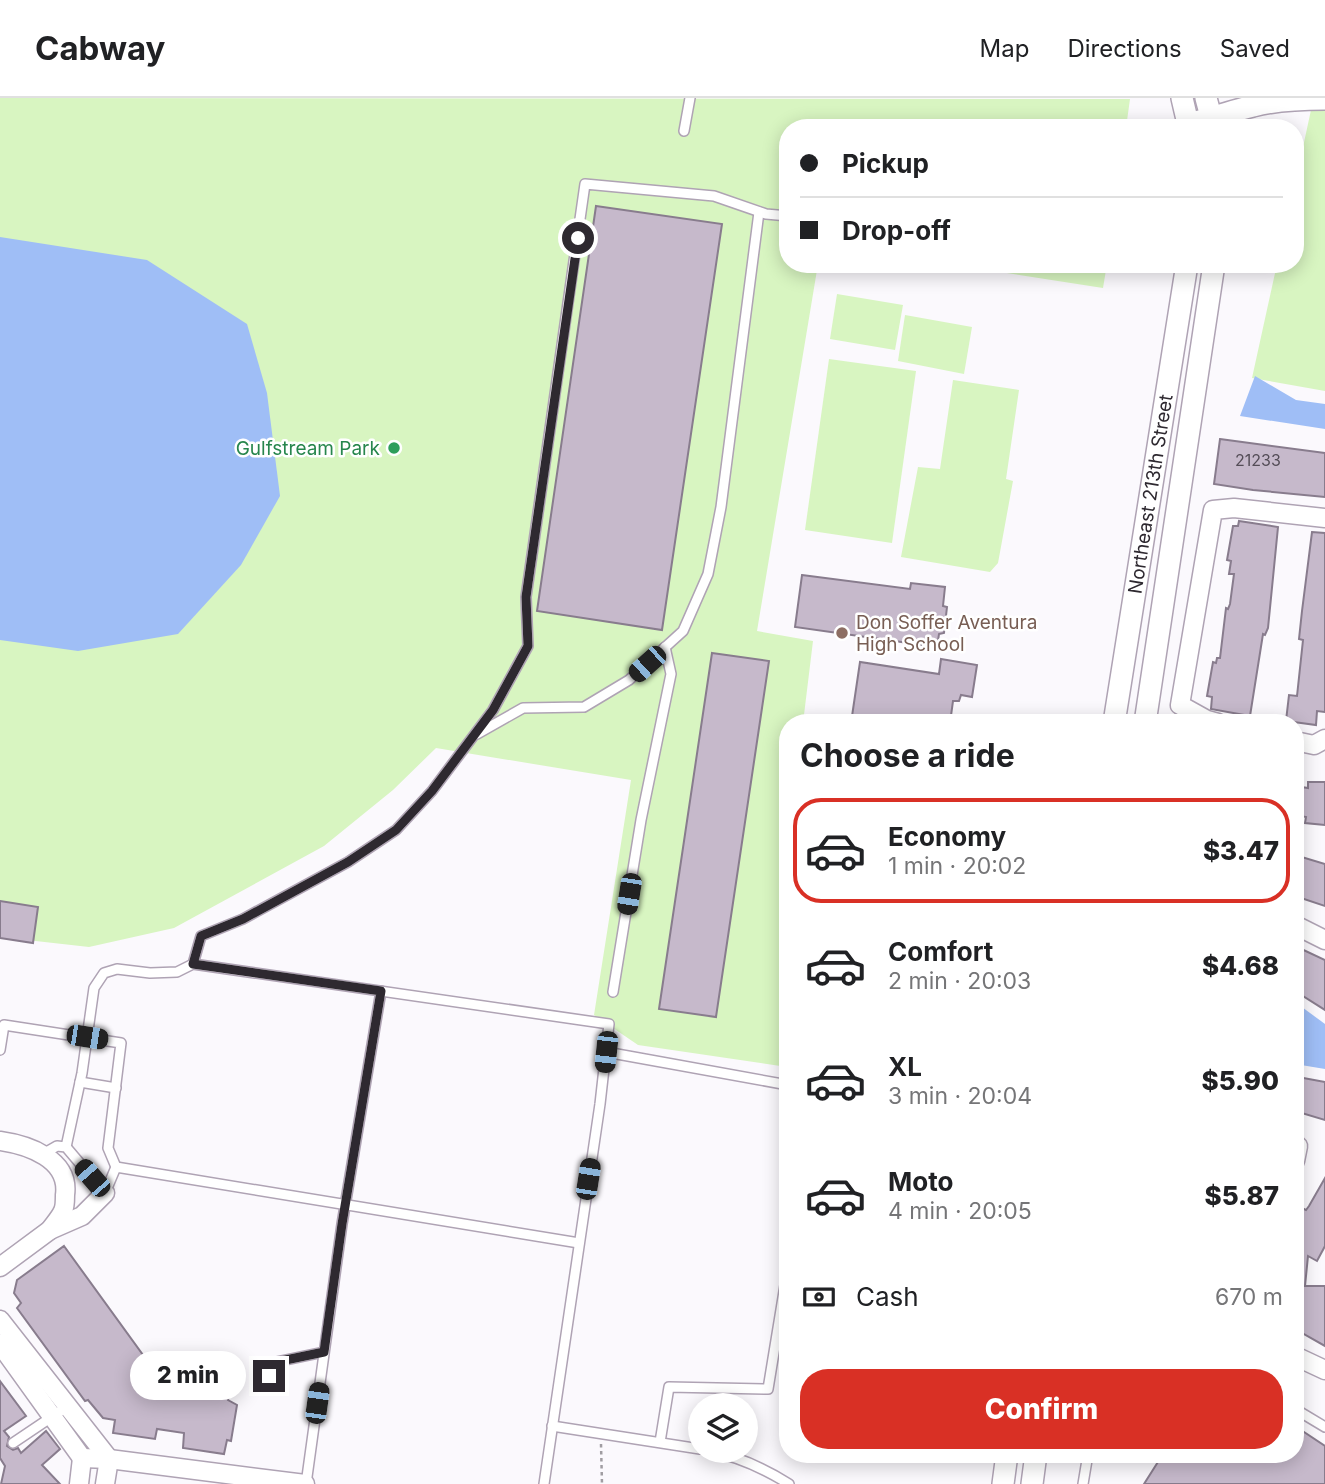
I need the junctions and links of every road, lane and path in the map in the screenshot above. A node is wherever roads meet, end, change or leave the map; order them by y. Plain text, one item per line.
1 (690, 98) edge
2 (1182, 98) edge
3 (1206, 98) edge
4 (1325, 99) edge
5 (1186, 119) edge
6 (1212, 119) edge
7 (1223, 119) edge
8 (684, 131) dead end
9 (759, 212) junction
10 (779, 215) edge
11 (1186, 273) edge
12 (1213, 273) edge
13 (1325, 518) edge
14 (665, 647) junction
15 (1116, 714) edge
16 (1146, 714) edge
17 (1196, 714) edge
18 (474, 736) junction
19 (1325, 739) edge
20 (1304, 743) edge
21 (1304, 930) edge
22 (1325, 940) edge
23 (193, 964) junction
24 (381, 991) junction
25 (613, 992) dead end
26 (87, 1037) junction
27 (0, 1050) edge
28 (606, 1052) junction
29 (80, 1082) junction
30 (779, 1083) edge
31 (116, 1088) junction
32 (0, 1141) edge
33 (66, 1147) junction
34 (43, 1154) junction
35 (116, 1167) junction
36 (105, 1193) junction
37 (346, 1205) junction
38 (50, 1230) junction
39 (579, 1243) junction
40 (0, 1267) edge
41 (0, 1320) edge
42 (779, 1322) edge
43 (0, 1344) edge
44 (324, 1352) junction
45 (1304, 1360) edge
46 (1325, 1370) edge
47 (262, 1390) dead end
48 (60, 1411) junction
49 (1304, 1414) edge
50 (552, 1426) junction
51 (1325, 1427) edge
52 (600, 1433) junction
53 (660, 1442) junction
54 (13, 1443) dead end
55 (688, 1447) edge
56 (82, 1458) junction
57 (108, 1459) junction
58 (748, 1463) edge
59 (1006, 1463) edge
60 (1034, 1463) edge
61 (1086, 1463) edge
62 (79, 1484) edge
63 (105, 1484) edge
64 (299, 1484) edge
65 (544, 1484) edge
66 (602, 1484) edge
67 (789, 1484) edge
68 (1003, 1484) edge
69 (1032, 1484) edge
70 (1083, 1484) edge

1 - 8 lane
2 - 5 street
3 - 6 street
4 - 7 street
9 - 10 lane
9 - 14 lane
9 - 18 lane
11 - 15 street, Northeast 213th Street
12 - 16 street, Northeast 213th Street
13 - 17 street
14 - 18 lane
14 - 25 lane
18 - 23 lane
19 - 20 street
21 - 22 street
23 - 24 lane
23 - 26 lane
24 - 28 lane
24 - 37 lane
26 - 27 lane
26 - 29 lane
26 - 31 lane
28 - 30 lane
28 - 39 lane
29 - 31 lane
29 - 33 lane
31 - 35 lane
32 - 34 street
33 - 34 lane
33 - 36 lane
34 - 38 street
35 - 36 lane
35 - 37 lane
36 - 38 street
37 - 39 lane
37 - 44 lane
38 - 40 street
39 - 50 lane
41 - 48 street
42 - 53 lane
43 - 48 street
44 - 47 lane
44 - 64 lane
45 - 46 street
48 - 54 lane
48 - 56 street
48 - 57 street
49 - 51 lane
50 - 52 lane
50 - 65 lane
52 - 53 lane
52 - 66 path
53 - 55 lane
56 - 57 street
56 - 62 street
57 - 63 street
57 - 64 street
58 - 67 lane
59 - 68 street
60 - 69 street
61 - 70 lane

